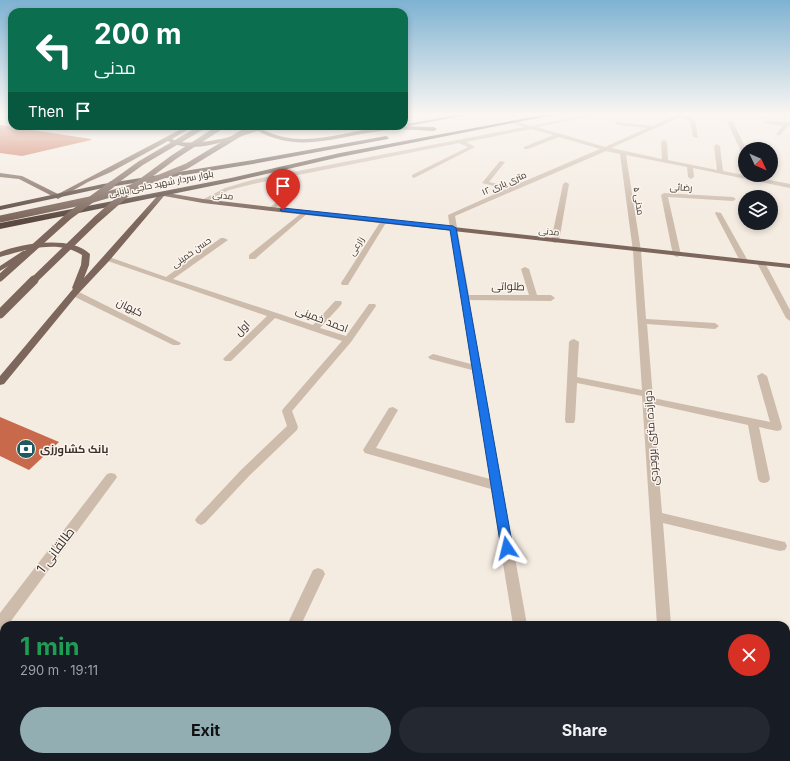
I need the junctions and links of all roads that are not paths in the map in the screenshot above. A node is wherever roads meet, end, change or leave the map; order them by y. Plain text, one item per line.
1 (150, 149) edge
2 (167, 149) edge
3 (186, 149) edge
4 (218, 149) edge
5 (326, 149) edge
6 (375, 149) edge
7 (427, 149) edge
8 (469, 149) edge
9 (602, 149) edge
10 (608, 149) edge
11 (664, 149) edge
12 (717, 149) edge
13 (605, 150) junction
14 (623, 153) junction
15 (340, 155) junction
16 (368, 160) junction
17 (665, 161) junction
18 (502, 162) dead end
19 (690, 166) junction
20 (720, 171) junction
21 (738, 174) edge
22 (0, 175) edge
23 (414, 176) dead end
24 (691, 177) dead end
25 (775, 182) edge
26 (566, 184) dead end
27 (790, 186) edge
28 (513, 189) junction
29 (295, 190) dead end
30 (162, 194) junction
31 (58, 196) junction
32 (733, 199) dead end
33 (203, 201) junction
34 (0, 208) edge
35 (271, 209) junction
36 (306, 212) junction
37 (718, 213) dead end
38 (0, 219) edge
39 (384, 221) junction
40 (0, 226) edge
41 (453, 228) junction
42 (224, 240) dead end
43 (554, 240) junction
44 (637, 251) junction
45 (26, 253) junction
46 (0, 255) edge
47 (677, 255) junction
48 (252, 257) dead end
49 (106, 259) junction
50 (744, 261) junction
51 (760, 263) junction
52 (790, 266) edge
53 (0, 269) edge
54 (525, 269) dead end
55 (0, 278) edge
56 (168, 279) junction
57 (345, 283) dead end
58 (74, 294) junction
59 (464, 297) junction
60 (534, 298) junction
61 (551, 298) dead end
62 (338, 303) dead end
63 (372, 306) dead end
64 (0, 314) edge
65 (273, 315) junction
66 (790, 318) edge
67 (642, 321) junction
68 (715, 326) dead end
69 (316, 328) junction
70 (348, 340) junction
71 (176, 342) dead end
72 (574, 342) dead end
73 (433, 357) dead end
74 (228, 359) dead end
75 (476, 368) junction
76 (762, 376) dead end
77 (572, 379) junction
78 (0, 382) edge
79 (648, 397) junction
80 (393, 410) dead end
81 (570, 420) dead end
82 (753, 422) junction
83 (111, 477) dead end
84 (764, 479) dead end
85 (497, 486) junction
86 (657, 517) junction
87 (201, 520) dead end
88 (780, 546) dead end
89 (318, 574) dead end
90 (2, 621) edge
91 (296, 621) edge
92 (519, 621) edge
93 (664, 621) edge

1 - 31 main road
2 - 45 main road, bridge
3 - 64 main road, bridge
4 - 38 main road, bridge
5 - 31 highway, بلوار سردار شهید حاجی بابایی
6 - 15 highway, بلوار سردار شهید حاجی بابایی
7 - 16 street
8 - 23 street
9 - 13 street
10 - 13 street, ۱۲ متری یاری
11 - 17 street
12 - 20 street
13 - 14 street
13 - 28 street, ۱۲ متری یاری
14 - 17 street
14 - 44 street, مدنی ۵
15 - 16 street
15 - 30 highway, بلوار سردار شهید حاجی بابایی
16 - 33 street
17 - 19 street
18 - 28 street
19 - 20 street
19 - 24 street
20 - 21 street
22 - 31 main road
25 - 27 street
26 - 43 street
28 - 41 street, ۱۲ متری یاری
29 - 35 street
30 - 33 main road, مدنی
30 - 40 highway, بلوار سردار شهید حاجی بابایی
30 - 49 main road
31 - 34 highway, بلوار سردار شهید حاجی بابایی
32 - 47 street, رضائی
33 - 35 main road, مدنی
35 - 36 main road, مدنی
36 - 39 main road, مدنی
36 - 48 street
37 - 50 street
39 - 41 main road, مدنی
39 - 57 street, زارعی
41 - 43 main road, مدنی
41 - 59 street
42 - 56 street, حسن خمینی
43 - 44 main road, مدنی
44 - 47 main road, مدنی
44 - 67 street, دوازده متری بروجردی
45 - 53 main road
45 - 55 main road, bridge
46 - 58 main road
47 - 50 main road, مدنی
49 - 56 street, احمد خمینی
49 - 58 main road
50 - 51 main road, مدنی
51 - 52 main road, مدنی
51 - 66 street
54 - 60 street
56 - 65 street, احمد خمینی
58 - 71 street, کیهان
58 - 78 main road
59 - 60 street, طلواتی
59 - 75 street
60 - 61 street, طلواتی
62 - 69 street
63 - 70 street
65 - 69 street, احمد خمینی
65 - 74 street, اول
67 - 68 street
67 - 79 street, دوازده متری بروجردی
69 - 70 street, احمد خمینی
70 - 87 street, احمد خمینی
72 - 77 street
73 - 75 street
75 - 85 street
76 - 82 street
77 - 79 street
77 - 81 street
79 - 82 street
79 - 86 street, دوازده متری بروجردی
80 - 85 street
82 - 84 street
83 - 90 street, طالقانی 1
85 - 92 street
86 - 88 street
86 - 93 street, دوازده متری بروجردی
89 - 91 street

